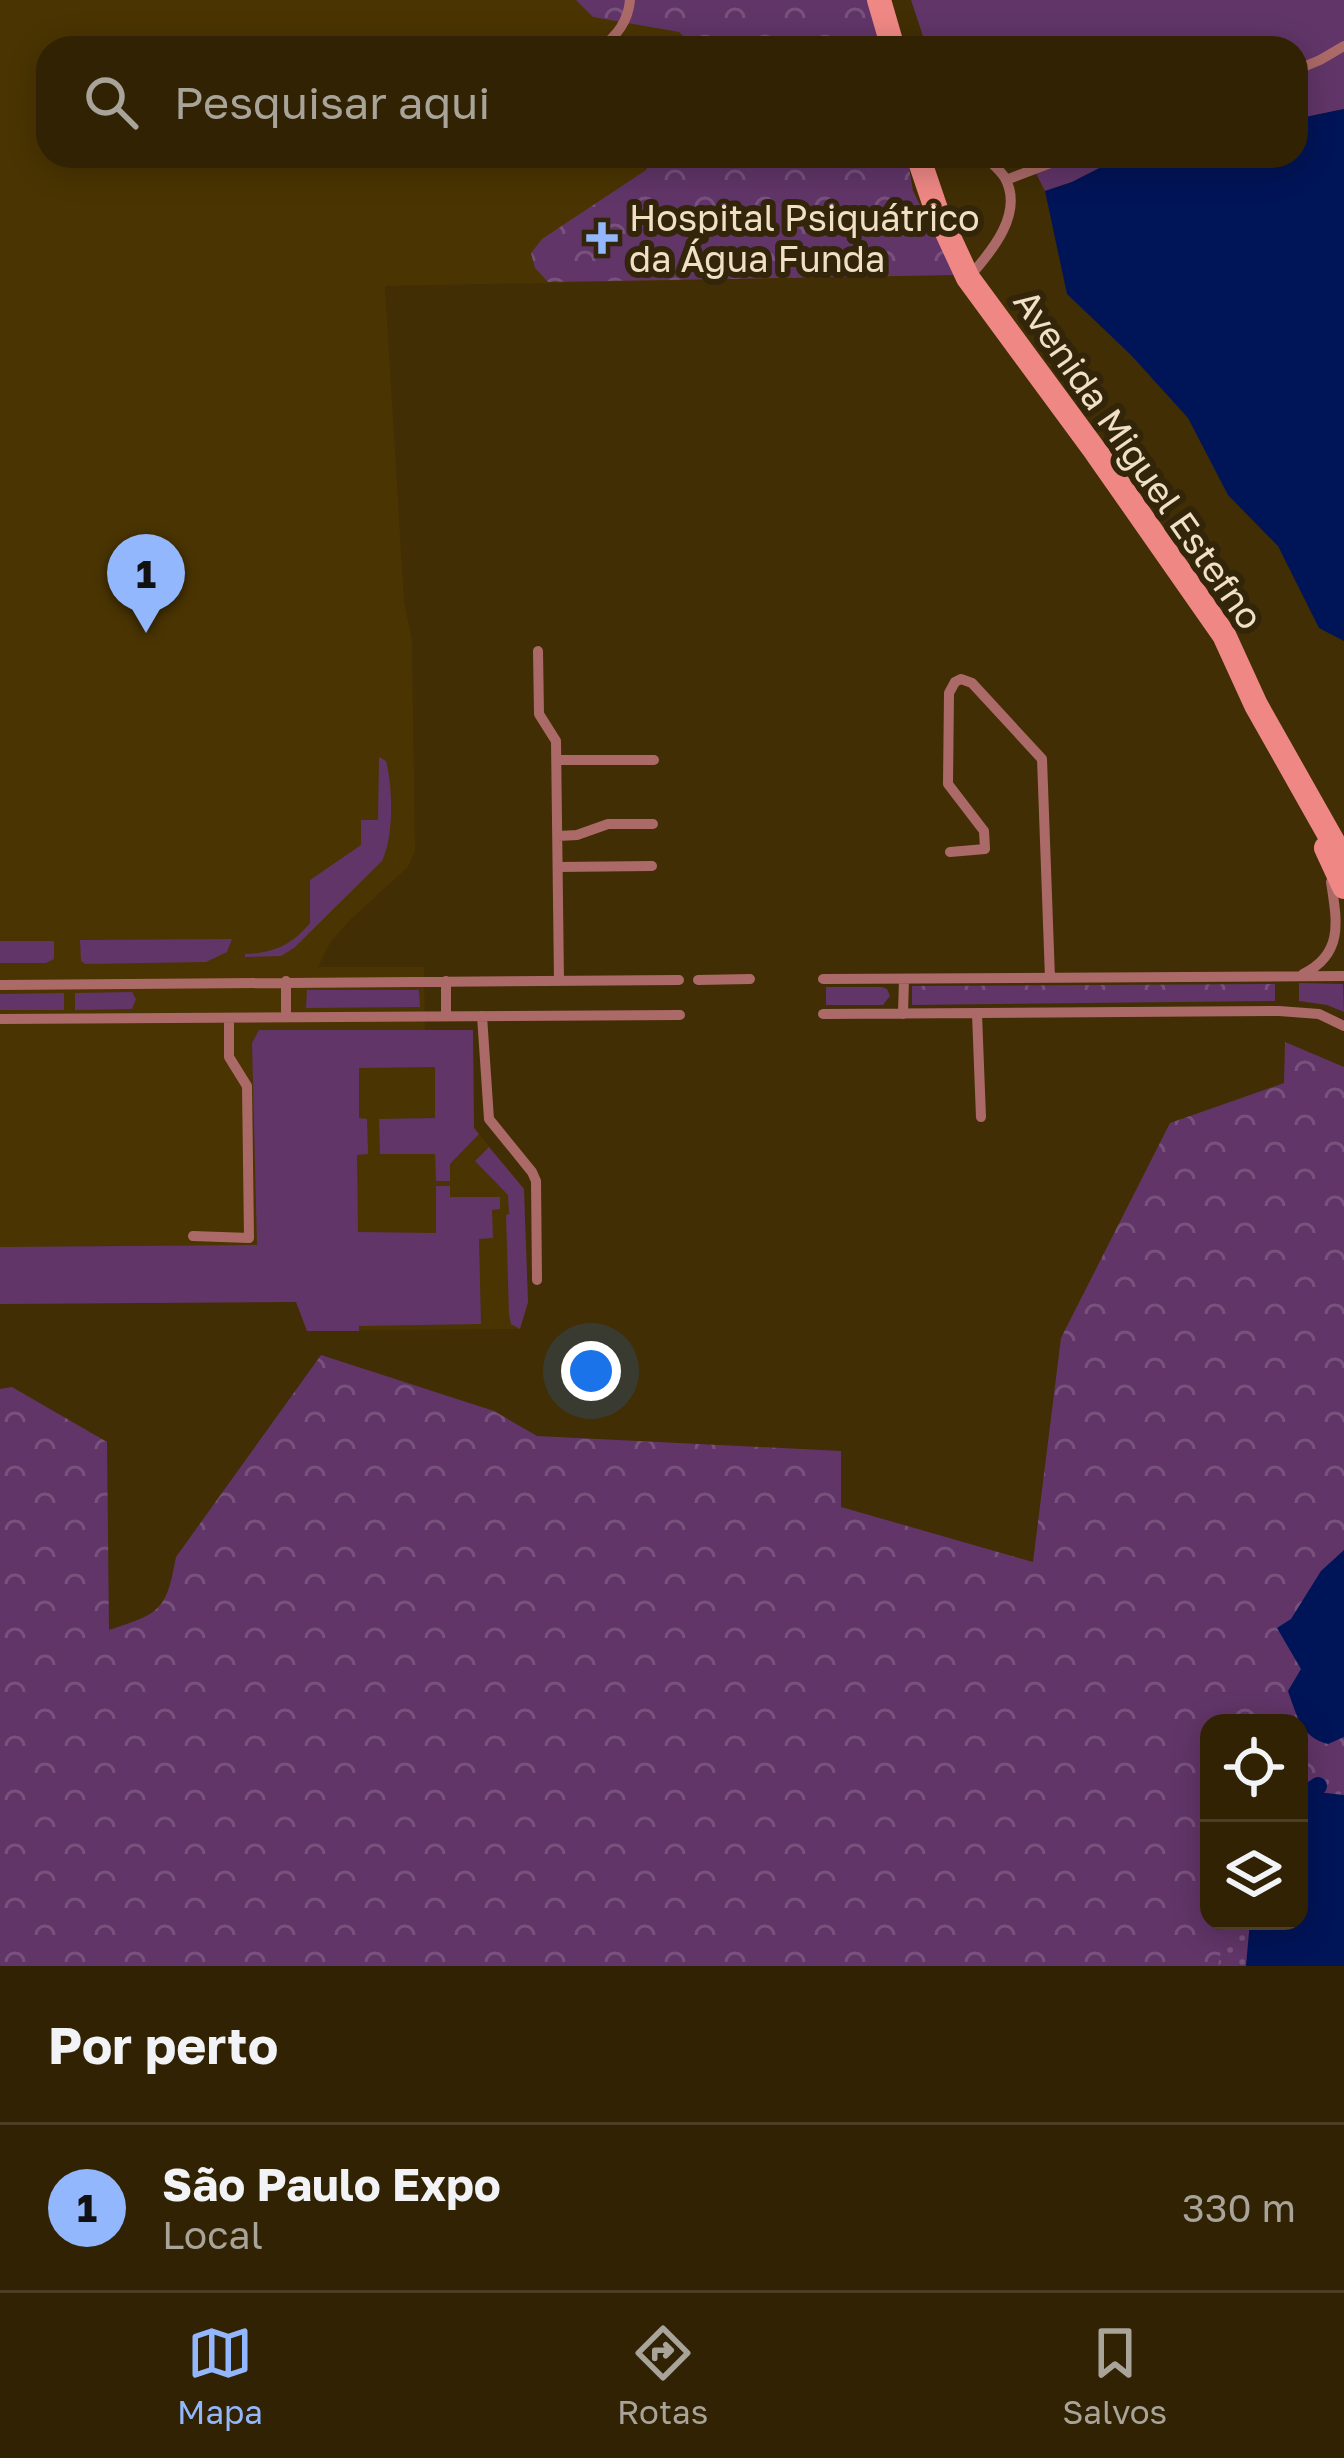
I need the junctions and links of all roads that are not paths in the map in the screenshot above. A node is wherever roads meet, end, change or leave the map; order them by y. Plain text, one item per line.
1 (630, 0) edge
2 (879, 0) edge
3 (615, 36) edge
4 (890, 36) edge
5 (1344, 46) edge
6 (1308, 66) edge
7 (923, 168) edge
8 (996, 168) edge
9 (1038, 168) edge
10 (1006, 180) junction
11 (968, 278) junction
12 (538, 651) dead end
13 (556, 754) junction
14 (654, 760) dead end
15 (1314, 812) junction
16 (653, 824) dead end
17 (557, 836) junction
18 (1324, 843) junction
19 (950, 852) dead end
20 (1344, 861) edge
21 (652, 866) dead end
22 (558, 867) junction
23 (1344, 887) edge
24 (1300, 975) junction
25 (1344, 976) edge
26 (1050, 978) junction
27 (823, 979) dead end
28 (904, 979) junction
29 (679, 980) dead end
30 (698, 980) dead end
31 (750, 980) dead end
32 (286, 981) junction
33 (446, 981) junction
34 (560, 981) junction
35 (0, 985) edge
36 (903, 1014) junction
37 (977, 1014) junction
38 (680, 1015) dead end
39 (824, 1015) dead end
40 (446, 1016) junction
41 (482, 1016) junction
42 (286, 1017) junction
43 (229, 1018) junction
44 (0, 1019) edge
45 (1344, 1026) edge
46 (981, 1117) dead end
47 (193, 1236) dead end
48 (537, 1280) dead end

1 - 3 lane
2 - 4 main road
5 - 6 lane
7 - 11 main road, Avenida Miguel Estefno
8 - 10 lane
9 - 10 lane
10 - 11 lane, Avenida Miguel Estefno
11 - 15 main road, Avenida Miguel Estefno
12 - 13 lane
13 - 14 lane
13 - 17 lane
15 - 18 main road, Avenida Miguel Estefno
15 - 20 main road, Avenida Miguel Estefno
16 - 17 lane
17 - 22 lane
18 - 23 main road, Avenida Miguel Estefno
18 - 24 lane
19 - 26 lane
21 - 22 lane
22 - 34 lane
24 - 25 lane
24 - 26 lane
26 - 28 lane
27 - 28 lane
28 - 36 lane
29 - 34 lane
30 - 31 lane
32 - 33 lane
32 - 35 lane
32 - 42 lane
33 - 34 lane
33 - 40 lane
36 - 37 lane
36 - 39 lane
37 - 45 lane
37 - 46 lane
38 - 41 lane
40 - 41 lane
40 - 42 lane
41 - 48 lane
42 - 43 lane
43 - 44 lane
43 - 47 lane

